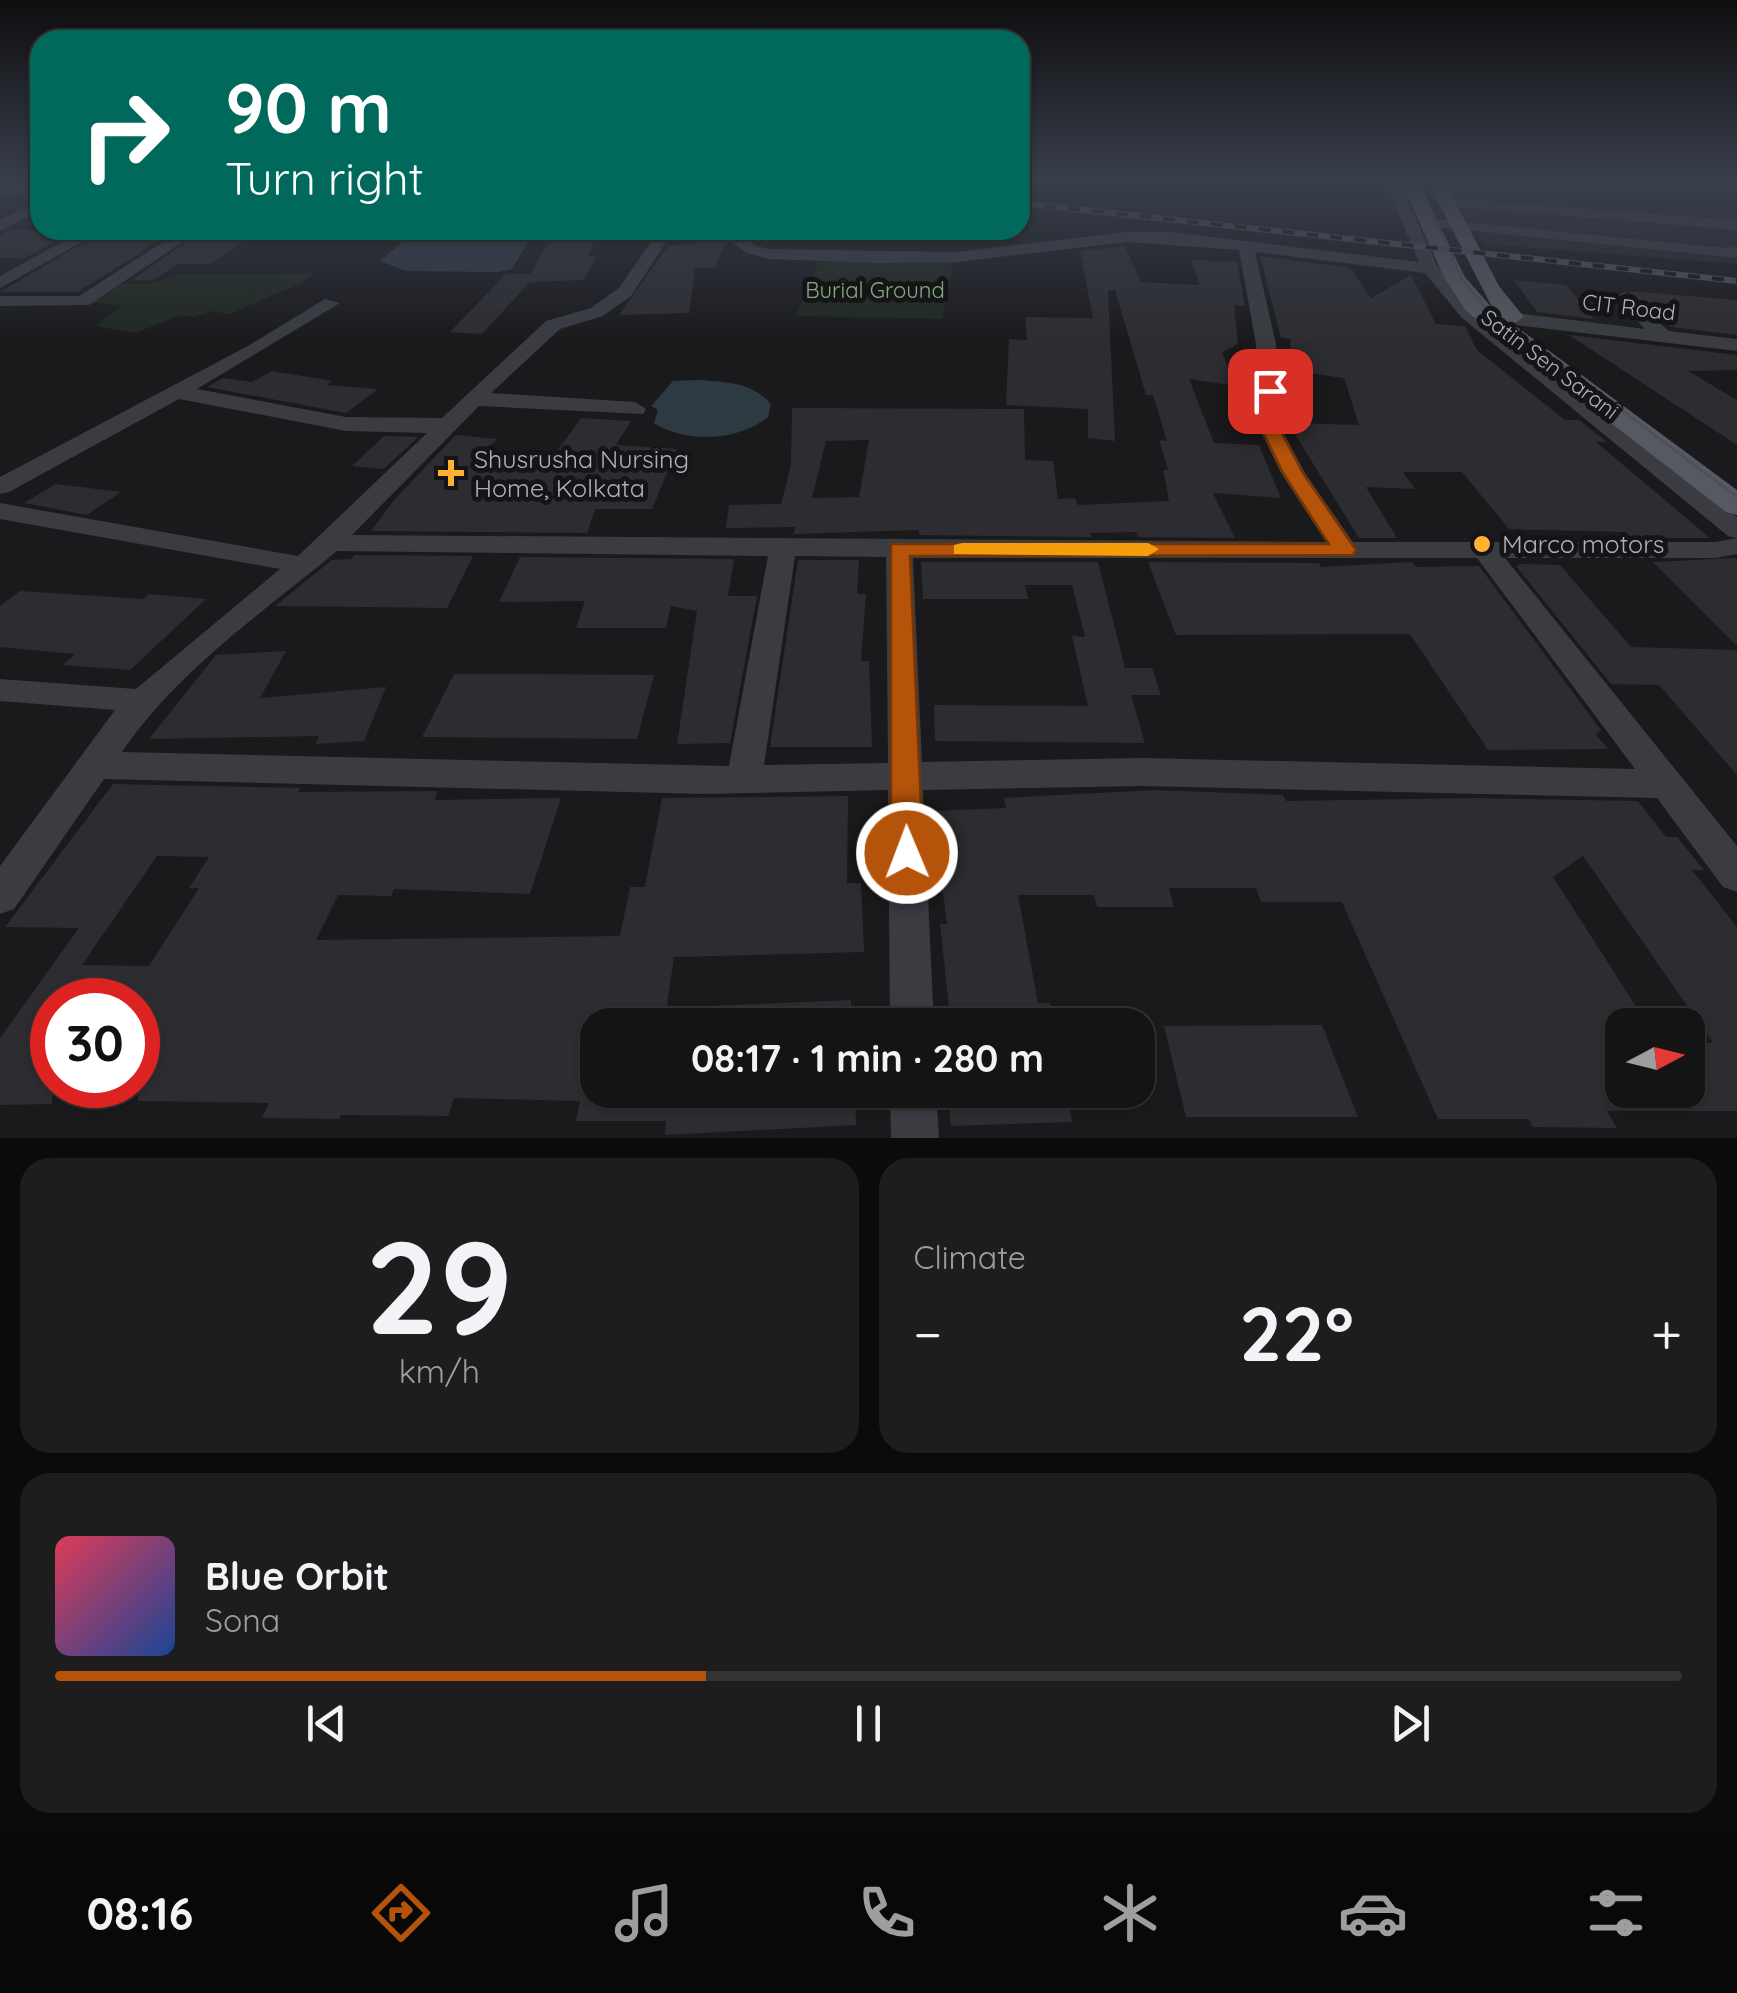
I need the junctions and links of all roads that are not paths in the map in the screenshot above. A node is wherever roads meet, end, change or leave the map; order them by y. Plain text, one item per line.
1 (1126, 237) edge
2 (1129, 237) edge
3 (1420, 237) edge
4 (1436, 237) edge
5 (1467, 237) edge
6 (1569, 237) edge
7 (77, 240) edge
8 (177, 240) edge
9 (660, 240) edge
10 (740, 240) edge
11 (1246, 245) junction
12 (1737, 250) edge
13 (1432, 268) junction
14 (0, 284) edge
15 (1624, 297) dead end
16 (0, 301) edge
17 (331, 303) dead end
18 (1515, 320) junction
19 (1663, 336) junction
20 (1736, 345) edge
21 (175, 392) junction
22 (476, 398) junction
23 (635, 409) dead end
24 (450, 424) junction
25 (1737, 476) edge
26 (0, 488) edge
27 (1737, 506) edge
28 (0, 511) edge
29 (1737, 530) edge
30 (330, 543) junction
31 (1737, 546) edge
32 (782, 548) junction
33 (898, 549) junction
34 (1345, 550) junction
35 (1486, 552) junction
36 (302, 566) junction
37 (0, 690) edge
38 (143, 701) junction
39 (94, 766) junction
40 (905, 773) junction
41 (744, 779) junction
42 (1667, 784) junction
43 (1737, 875) edge
44 (0, 897) edge
45 (912, 1008) edge
46 (913, 1108) edge
47 (914, 1138) edge

1 - 10 street
2 - 11 street
3 - 13 street
4 - 27 main road, Satin Sen Sarani
5 - 18 main road, Satin Sen Sarani
6 - 12 street
7 - 14 street
8 - 16 street
9 - 22 street
11 - 13 street
11 - 34 street
13 - 29 street
15 - 19 street
17 - 21 street
18 - 19 street, CIT Road
18 - 25 main road, Satin Sen Sarani
19 - 20 street, CIT Road
21 - 24 street
21 - 26 street
22 - 23 street
22 - 24 street
24 - 30 street
28 - 36 street
30 - 32 street
30 - 36 street
31 - 35 street
32 - 33 street
32 - 41 street
33 - 34 street
33 - 40 street
34 - 35 street
35 - 42 street
36 - 38 street
37 - 38 street
38 - 39 street
39 - 41 street
39 - 44 street
40 - 41 street
40 - 42 street
40 - 45 street
42 - 43 street
46 - 47 street

